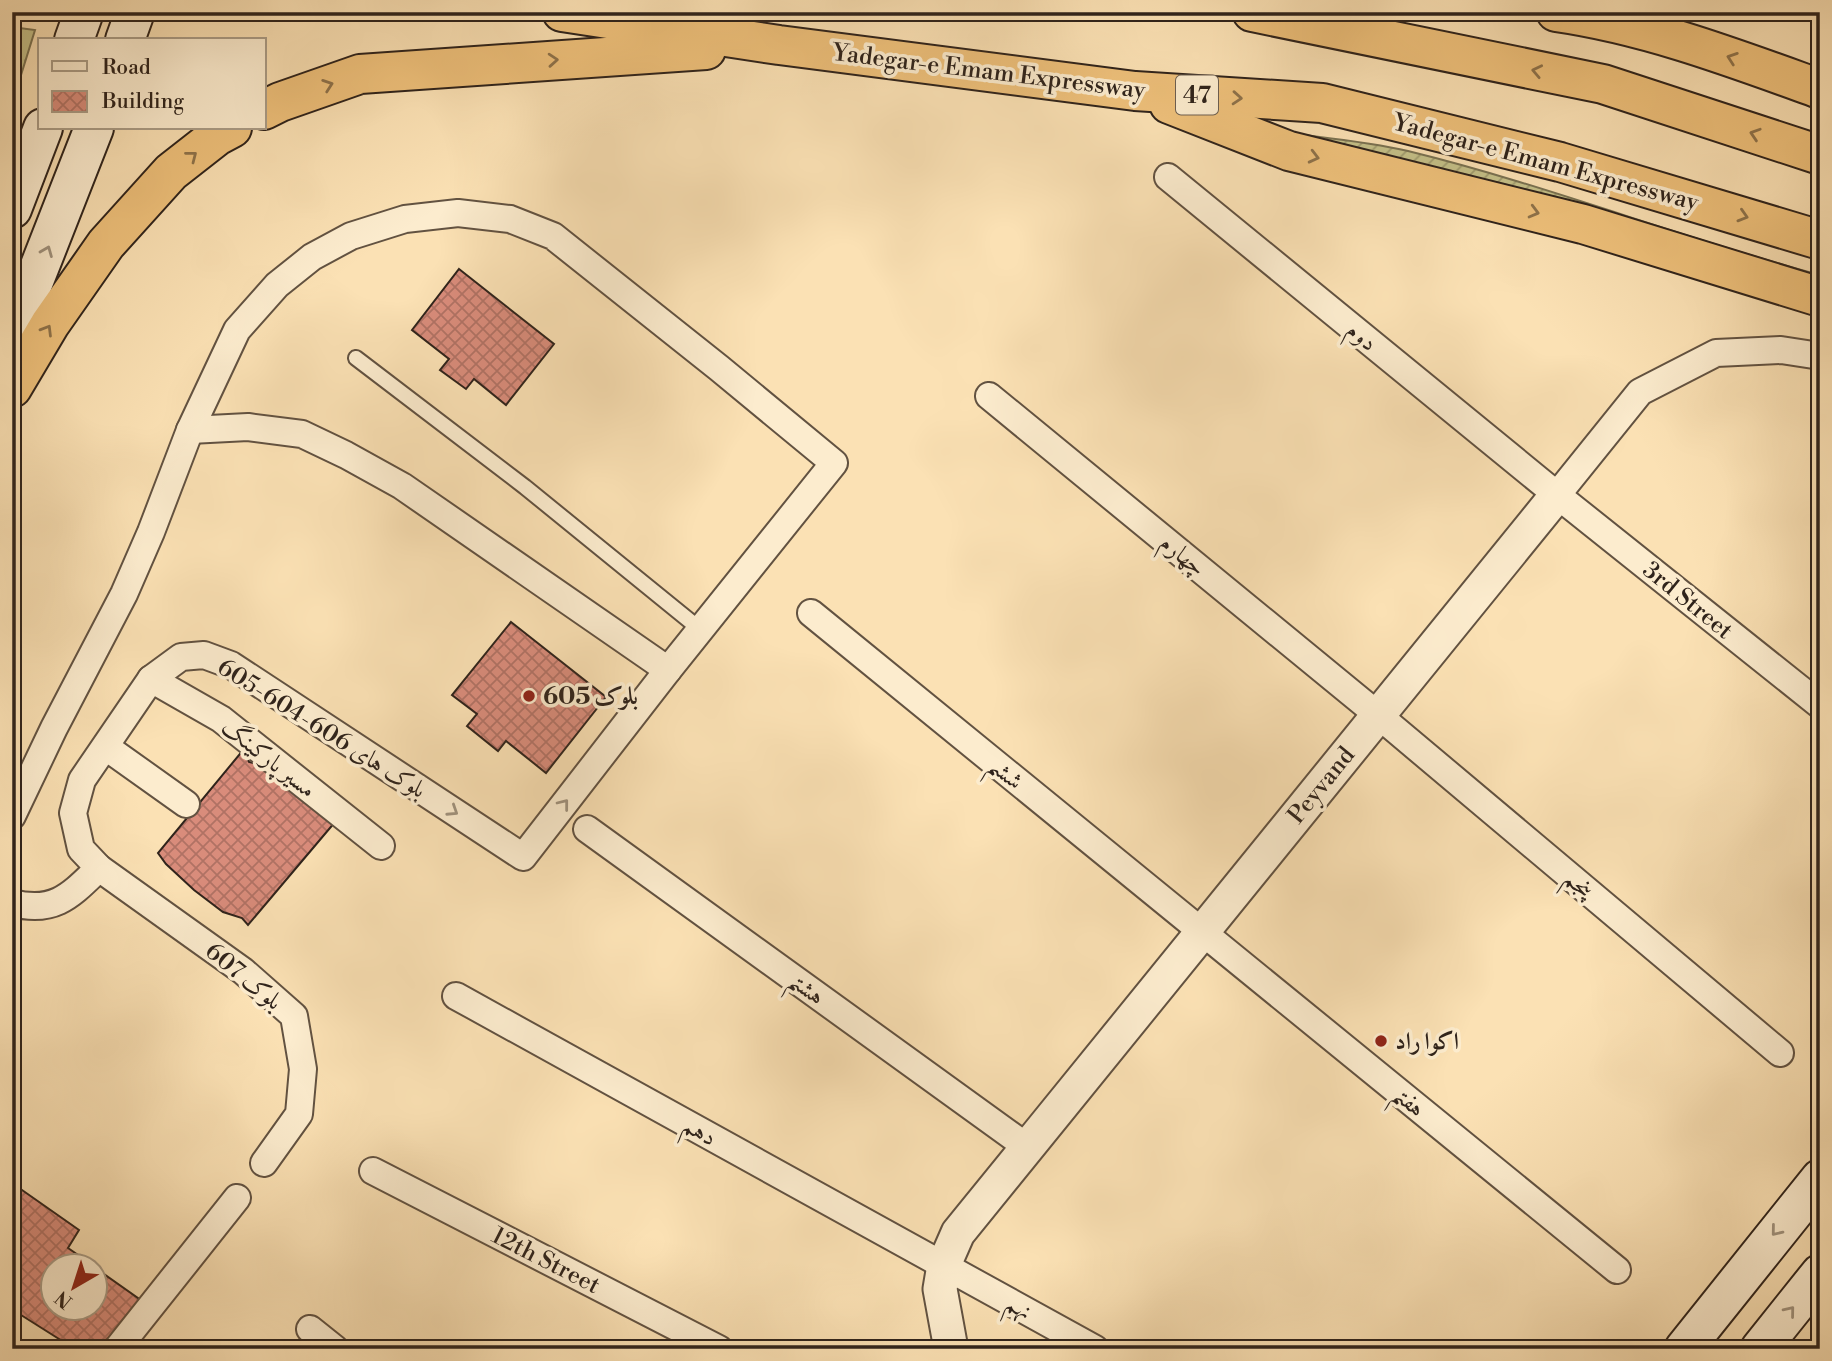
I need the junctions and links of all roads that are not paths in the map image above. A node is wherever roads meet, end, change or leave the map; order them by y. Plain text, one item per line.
1 (84, 12) edge
2 (135, 12) edge
3 (562, 12) edge
4 (1252, 12) edge
5 (1360, 12) edge
6 (1556, 12) edge
7 (1323, 26) junction
8 (75, 38) edge
9 (126, 38) edge
10 (779, 45) junction
11 (1820, 89) edge
12 (1135, 91) junction
13 (266, 109) edge
14 (42, 130) edge
15 (93, 130) edge
16 (228, 130) edge
17 (1820, 155) edge
18 (1168, 177) dead end
19 (12, 209) edge
20 (1820, 240) edge
21 (1820, 297) edge
22 (12, 337) edge
23 (1820, 356) edge
24 (356, 358) dead end
25 (12, 388) edge
26 (989, 396) dead end
27 (190, 430) junction
28 (1557, 495) junction
29 (811, 612) dead end
30 (701, 630) junction
31 (668, 670) junction
32 (152, 679) junction
33 (1820, 705) edge
34 (1378, 715) junction
35 (106, 747) junction
36 (186, 804) dead end
37 (12, 816) edge
38 (587, 829) dead end
39 (381, 846) dead end
40 (99, 867) junction
41 (12, 903) edge
42 (1201, 933) junction
43 (456, 996) dead end
44 (1780, 1053) dead end
45 (1027, 1147) junction
46 (264, 1163) dead end
47 (373, 1171) dead end
48 (1820, 1179) edge
49 (237, 1198) dead end
50 (944, 1265) junction
51 (1617, 1270) dead end
52 (1820, 1274) edge
53 (310, 1329) dead end
54 (117, 1349) edge
55 (335, 1349) edge
56 (719, 1349) edge
57 (951, 1349) edge
58 (1095, 1349) edge
59 (1684, 1349) edge
60 (1760, 1349) edge

1 - 8 main road
2 - 9 main road
3 - 10 highway, Yadegar-e Emam Expressway / 47
4 - 7 highway
5 - 7 highway
11 -> 6 highway
17 -> 7 highway
10 - 12 highway, Yadegar-e Emam Expressway / 47
13 -> 10 highway
12 -> 20 highway, Yadegar-e Emam Expressway / 47
12 -> 21 highway
14 - 19 main road
22 -> 15 main road
25 -> 16 highway
18 - 28 street, دوم
23 - 28 street, Peyvand
24 - 30 lane
26 - 34 street, چهارم
27 - 30 street
27 - 31 street
27 - 37 street
28 - 33 street, 3rd Street
28 - 34 street, Peyvand
29 - 42 street, ششم
30 - 31 street
32 -> 31 street, بلوک های 606-604-605
32 - 35 street, بلوک های 606-604-605
32 - 39 street, مسیر پارکینگ
34 - 42 street, Peyvand
34 - 44 street, پنجم
35 - 36 street
35 - 40 street, بلوک 607
38 - 45 street, هشتم
40 - 41 street
40 - 46 street, بلوک 607
42 - 45 street, Peyvand
42 - 51 street, هفتم
43 - 50 street, دهم
45 - 50 street, Peyvand
47 - 56 street, 12th Street
48 -> 59 main road
49 - 54 street
50 - 57 street, Peyvand
50 - 58 street, نهم
60 -> 52 main road
53 - 55 street

